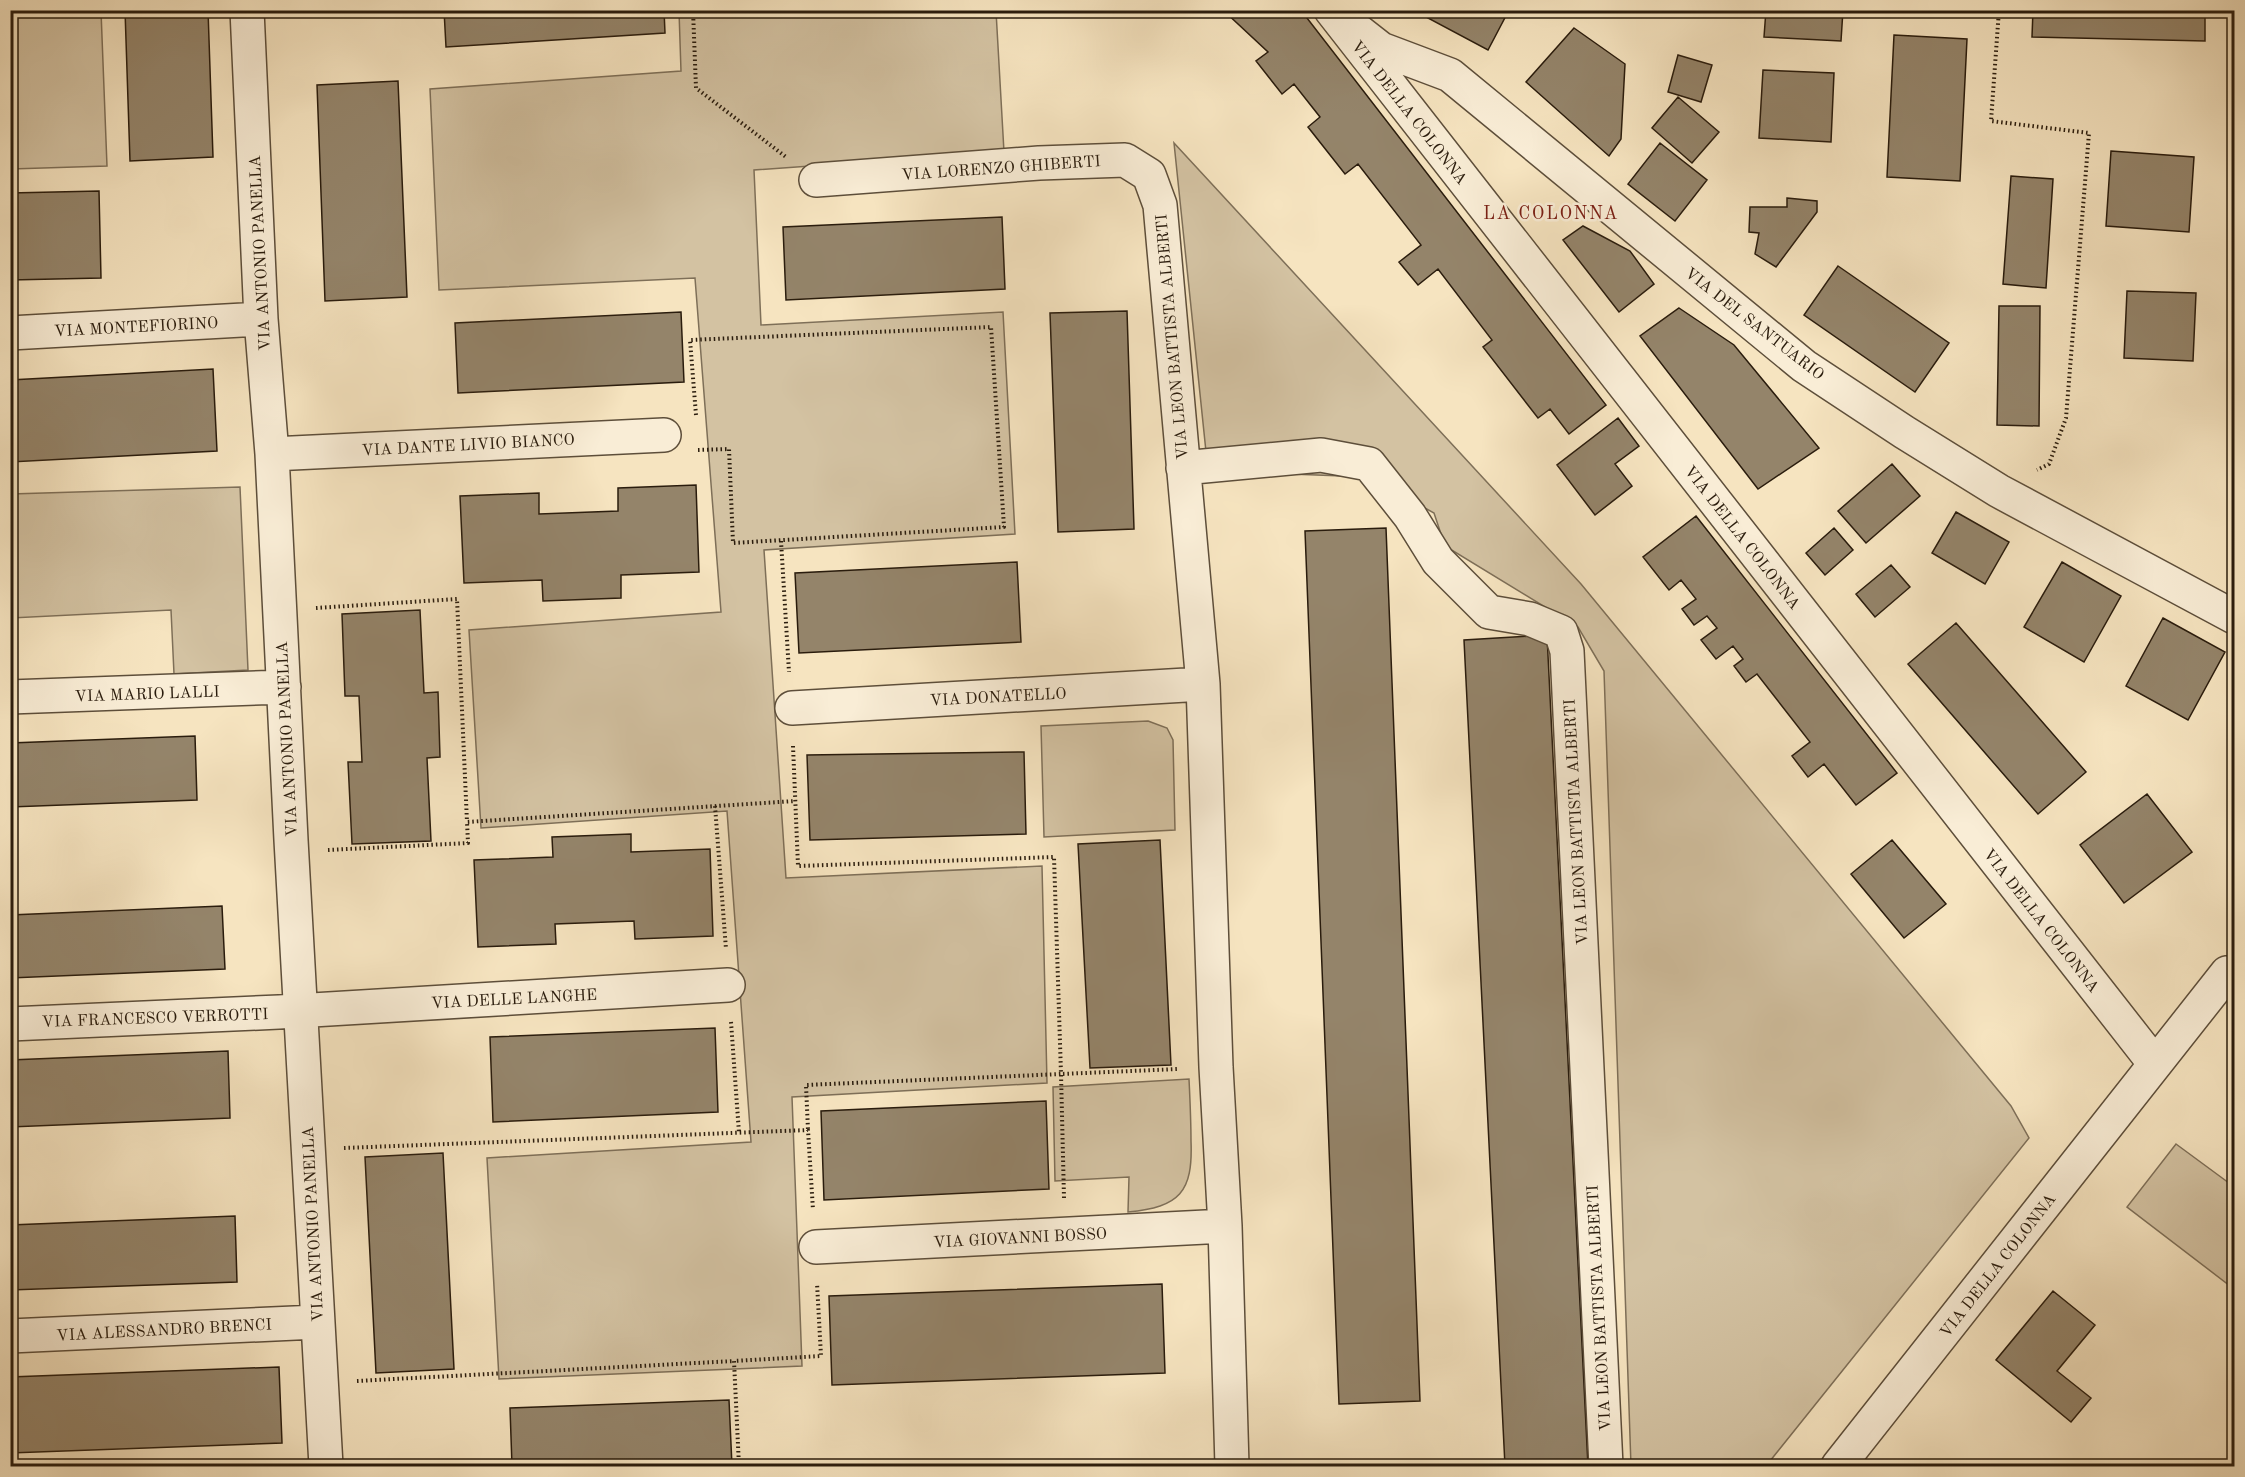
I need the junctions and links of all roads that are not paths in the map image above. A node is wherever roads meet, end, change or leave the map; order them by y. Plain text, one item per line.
1 (247, 10) edge
2 (1333, 10) edge
3 (816, 180) road end
4 (1160, 205) joint
5 (261, 319) junction
6 (10, 333) edge
7 (664, 435) road end
8 (272, 454) junction
9 (1183, 468) junction
10 (2235, 617) edge
11 (1203, 684) junction
12 (284, 687) junction
13 (10, 697) edge
14 (792, 708) road end
15 (2227, 973) dead end
16 (728, 985) dead end
17 (300, 1011) junction
18 (10, 1024) edge
19 (2155, 1064) junction
20 (1225, 1226) junction
21 (816, 1247) road end
22 (317, 1322) junction
23 (10, 1335) edge
24 (326, 1467) edge
25 (1232, 1467) edge
26 (1606, 1467) edge
27 (1838, 1467) edge

1 - 5 street, VIA ANTONIO PANELLA
2 - 10 street, VIA DEL SANTUARIO
2 - 19 street, VIA DELLA COLONNA
3 - 4 street, VIA LORENZO GHIBERTI
4 - 9 street, VIA LEON BATTISTA ALBERTI
5 - 6 street, VIA MONTEFIORINO
5 - 8 street, VIA ANTONIO PANELLA
7 - 8 street, VIA DANTE LIVIO BIANCO
8 - 12 street, VIA ANTONIO PANELLA
9 - 11 street, VIA LEON BATTISTA ALBERTI
9 - 26 street, VIA LEON BATTISTA ALBERTI
11 - 14 street, VIA DONATELLO
11 - 20 street, VIA LEON BATTISTA ALBERTI
12 - 13 street, VIA MARIO LALLI
12 - 17 street, VIA ANTONIO PANELLA
15 - 19 street, VIA DELLA COLONNA
16 - 17 street, VIA DELLE LANGHE
17 - 18 street, VIA FRANCESCO VERROTTI
17 - 22 street, VIA ANTONIO PANELLA
19 - 27 street, VIA DELLA COLONNA
20 - 21 street, VIA GIOVANNI BOSSO
20 - 25 street, VIA LEON BATTISTA ALBERTI
22 - 23 street, VIA ALESSANDRO BRENCI
22 - 24 street, VIA ANTONIO PANELLA

